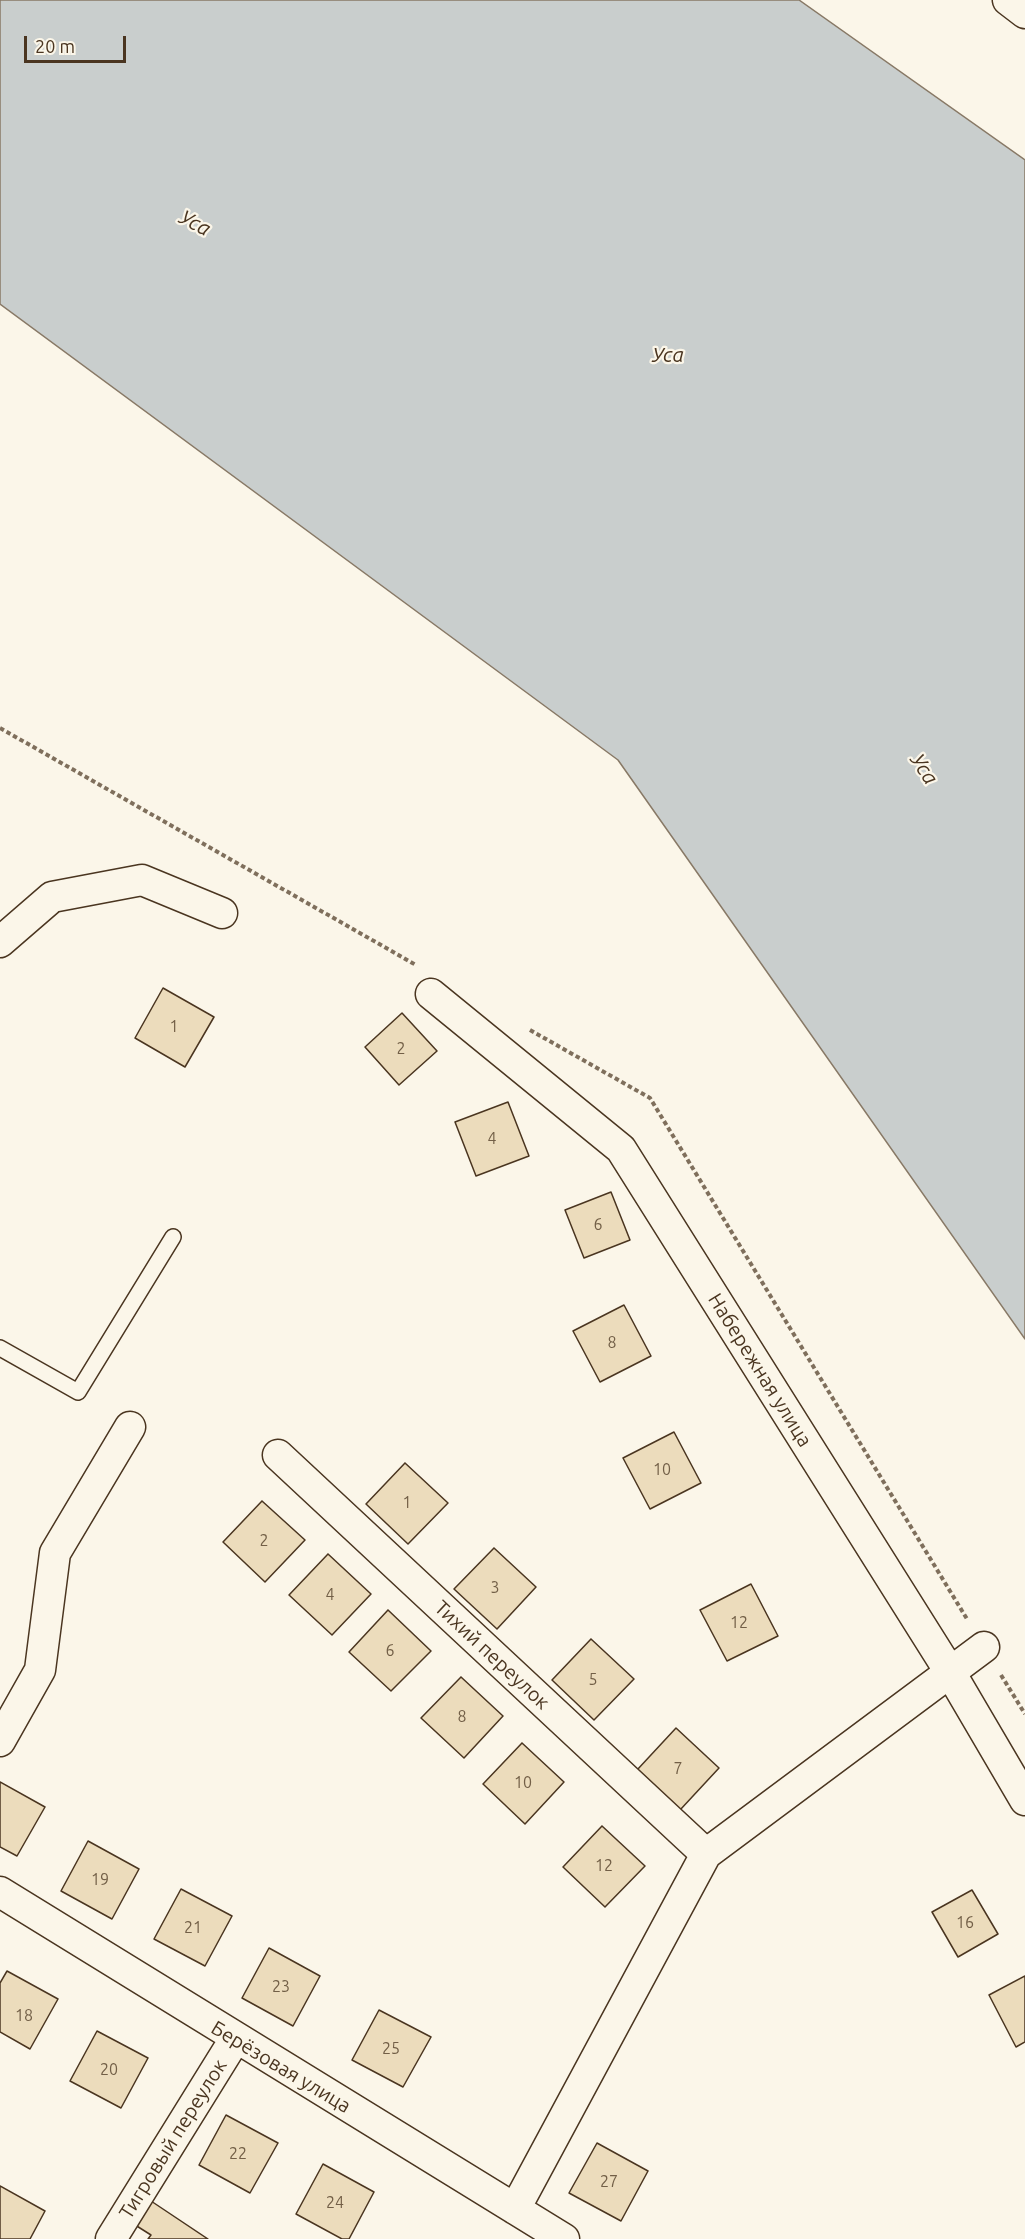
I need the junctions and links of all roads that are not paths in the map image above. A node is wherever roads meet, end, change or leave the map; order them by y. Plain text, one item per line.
1 (1008, 0) edge
2 (1025, 14) edge
3 (222, 913) dead end
4 (0, 942) edge
5 (431, 994) dead end
6 (173, 1237) dead end
7 (0, 1348) edge
8 (130, 1427) dead end
9 (278, 1455) dead end
10 (984, 1647) dead end
11 (950, 1672) junction
12 (0, 1741) edge
13 (1025, 1800) edge
14 (706, 1854) junction
15 (0, 1892) edge
16 (236, 2039) junction
17 (515, 2209) junction
18 (111, 2239) edge
19 (564, 2239) edge

1 - 2 street
3 - 4 street
5 - 11 street, Набережная улица
6 - 7 lane
8 - 12 street
9 - 14 street, Тихий переулок
10 - 11 street
11 - 13 street, Набережная улица
11 - 14 street
14 - 17 street
15 - 16 street, Берёзовая улица
16 - 17 street, Берёзовая улица
16 - 18 street, Тигровый переулок
17 - 19 street, Берёзовая улица

